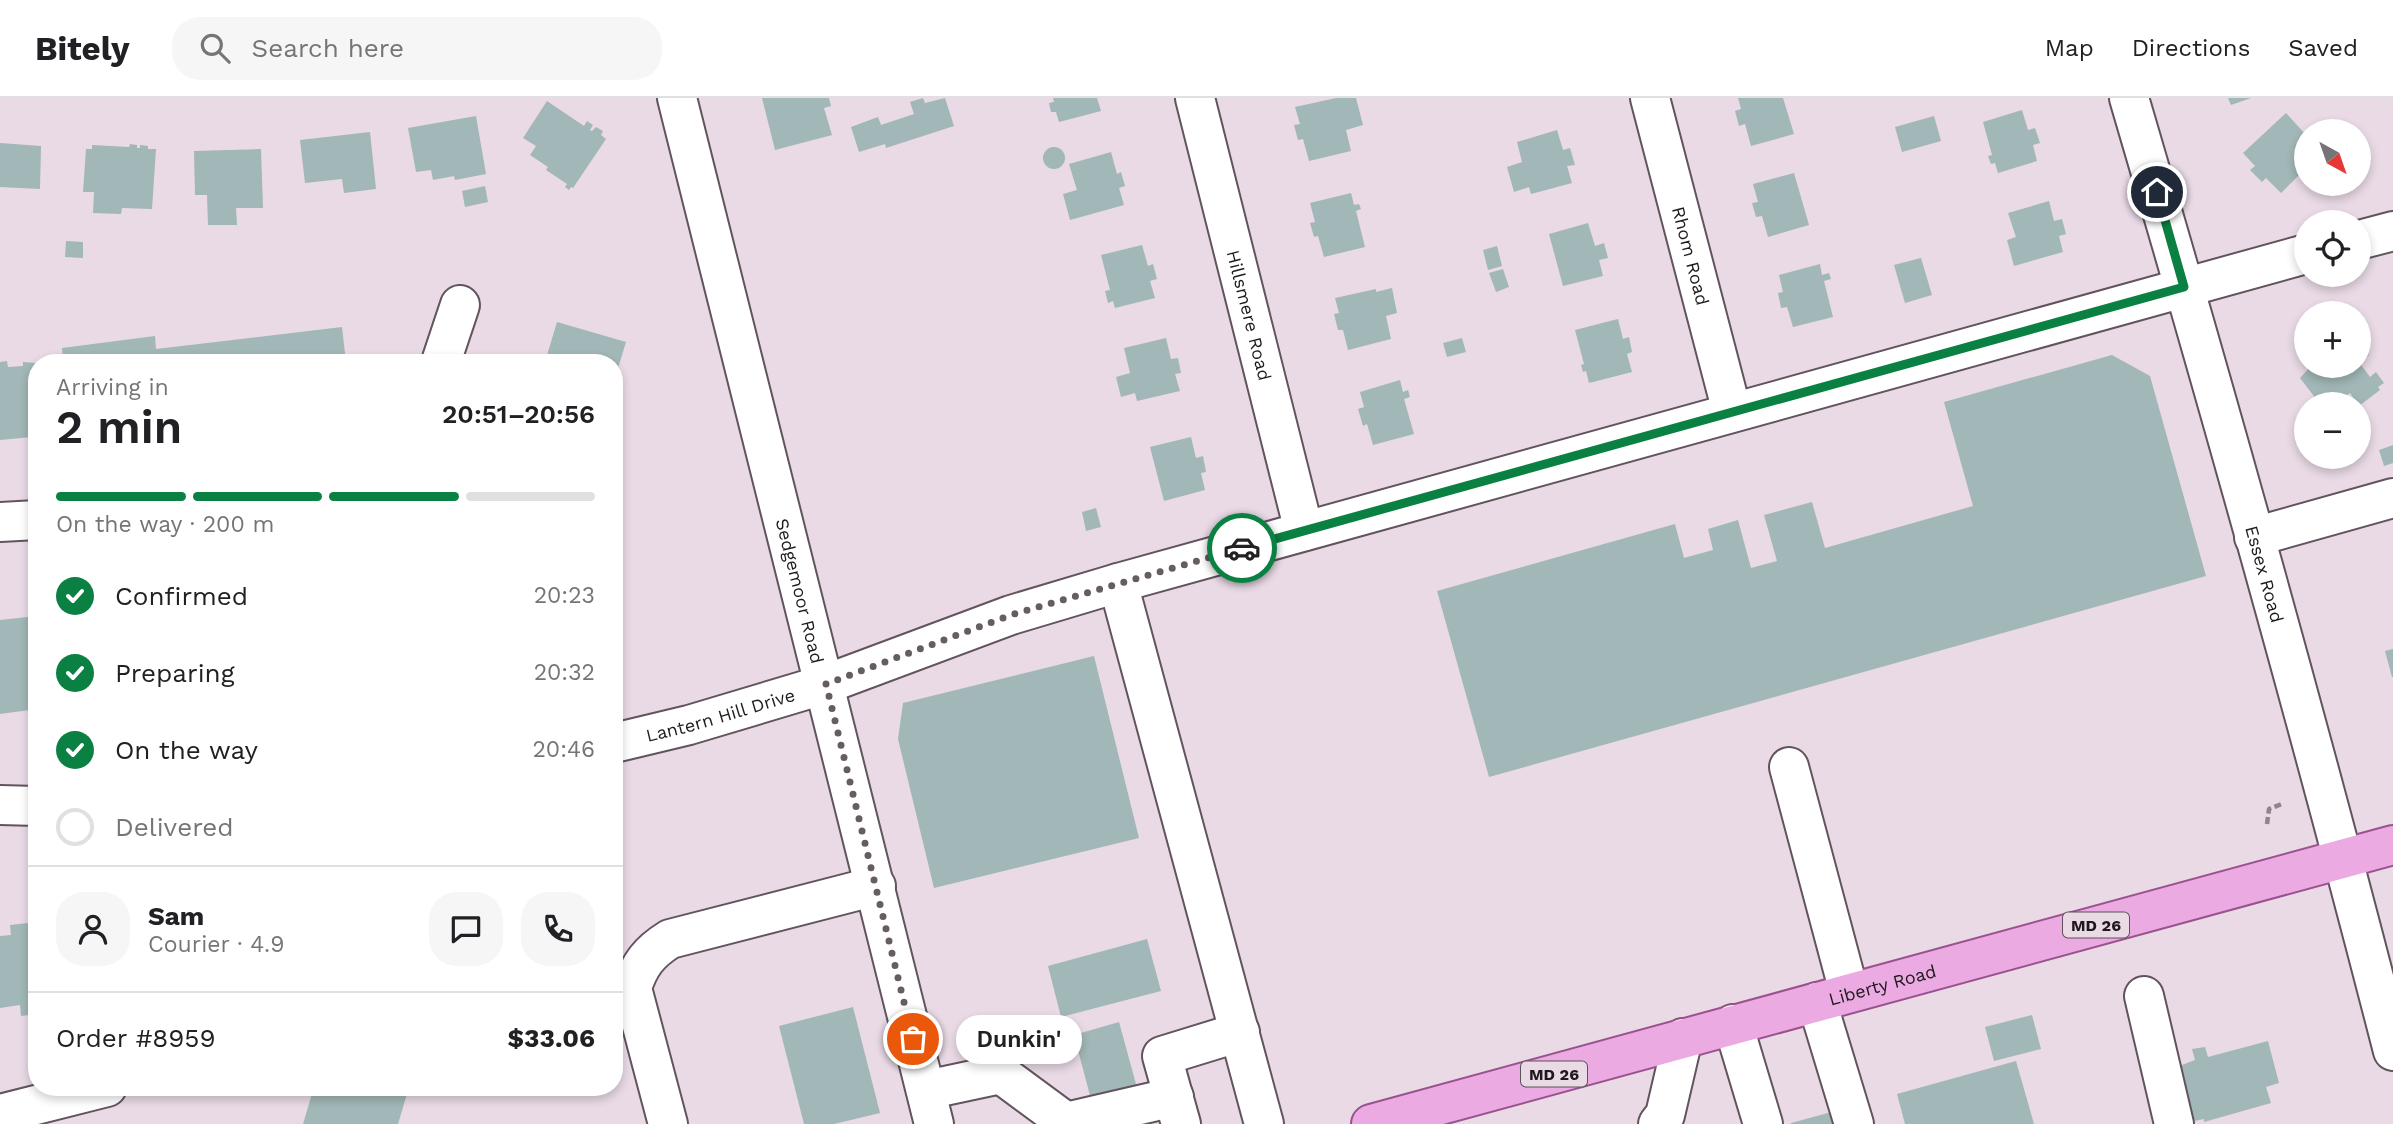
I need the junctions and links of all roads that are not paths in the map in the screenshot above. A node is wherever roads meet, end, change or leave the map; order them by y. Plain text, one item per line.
1 (677, 98) edge
2 (1195, 98) edge
3 (1650, 98) edge
4 (2129, 98) edge
5 (2393, 231) edge
6 (2371, 237) edge
7 (2294, 257) edge
8 (2184, 287) junction
9 (460, 304) dead end
10 (444, 354) edge
11 (1732, 412) junction
12 (2393, 498) edge
13 (28, 520) edge
14 (0, 522) edge
15 (1304, 531) junction
16 (2254, 537) junction
17 (1118, 583) junction
18 (826, 684) junction
19 (623, 741) edge
20 (1789, 767) dead end
21 (0, 805) edge
22 (28, 806) edge
23 (2393, 845) edge
24 (2343, 858) junction
25 (876, 886) junction
26 (2386, 995) edge
27 (2144, 996) dead end
28 (1833, 997) junction
29 (1733, 1024) junction
30 (1240, 1032) junction
31 (1684, 1038) junction
32 (2393, 1051) edge
33 (71, 1096) edge
34 (930, 1107) edge
35 (1178, 1111) edge
36 (0, 1114) edge
37 (1427, 1117) edge
38 (1066, 1123) edge
39 (668, 1124) edge
40 (1264, 1124) edge
41 (1371, 1124) edge
42 (1658, 1124) edge
43 (1763, 1124) edge
44 (1854, 1124) edge
45 (2174, 1124) edge

1 - 18 street, Sedgemoor Road
2 - 15 street, Hillsmere Road
3 - 11 street, Rhom Road
4 - 8 street, Essex Road
5 - 6 street
7 - 8 street, Lantern Hill Drive
8 - 11 street, Lantern Hill Drive
8 - 16 street, Essex Road
9 - 10 street
11 - 15 street, Lantern Hill Drive
12 - 16 street
13 - 14 street
15 - 17 street, Lantern Hill Drive
16 - 24 street, Essex Road
17 - 18 street, Lantern Hill Drive
17 - 30 street
18 - 19 street, Lantern Hill Drive
18 - 25 street, Sedgemoor Road
20 - 28 street
21 - 22 street
23 - 24 main road, Liberty Road / MD 26
24 - 26 street, Essex Road
24 - 28 main road, Liberty Road / MD 26
25 - 34 street, Sedgemoor Road
25 - 39 street
26 - 32 street, Essex Road
27 - 45 street
28 - 29 main road, Liberty Road / MD 26
28 - 44 street
29 - 31 main road, Liberty Road / MD 26
29 - 43 street
30 - 35 street
30 - 40 street
31 - 37 main road, Liberty Road / MD 26
31 - 42 street
33 - 36 street
34 - 38 street
35 - 38 street
37 - 41 main road, Liberty Road / MD 26

